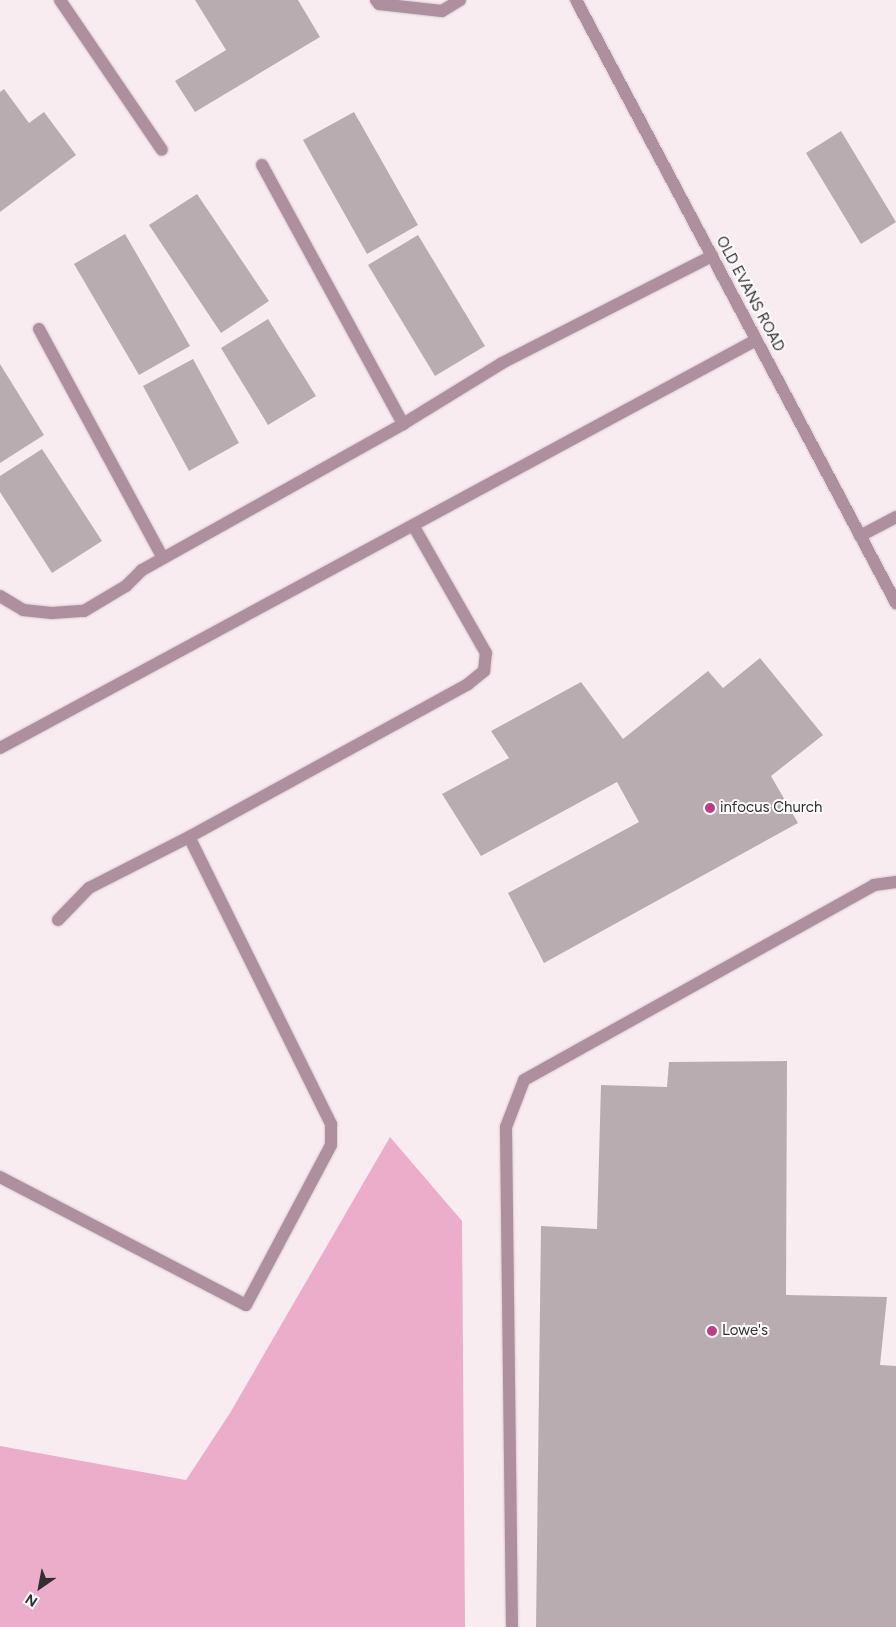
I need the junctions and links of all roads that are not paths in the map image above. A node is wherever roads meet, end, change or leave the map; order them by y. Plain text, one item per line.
1 (60, 0) edge
2 (376, 0) edge
3 (460, 0) edge
4 (576, 0) edge
5 (162, 150) dead end
6 (262, 165) dead end
7 (712, 256) junction
8 (40, 329) dead end
9 (756, 340) junction
10 (402, 424) junction
11 (896, 517) edge
12 (413, 525) junction
13 (860, 536) junction
14 (163, 558) junction
15 (0, 596) edge
16 (896, 606) edge
17 (0, 748) edge
18 (190, 837) junction
19 (896, 882) edge
20 (58, 920) dead end
21 (0, 1177) edge
22 (512, 1627) edge

1 - 5 street
2 - 3 street
4 - 7 street, OLD EVANS ROAD
6 - 10 street
7 - 9 street, OLD EVANS ROAD
7 - 10 street
8 - 14 street
9 - 12 street
9 - 13 street, OLD EVANS ROAD
10 - 14 street
11 - 13 street
12 - 17 street
12 - 18 street
13 - 16 street, OLD EVANS ROAD
14 - 15 street
18 - 20 street
18 - 21 street
19 - 22 street

